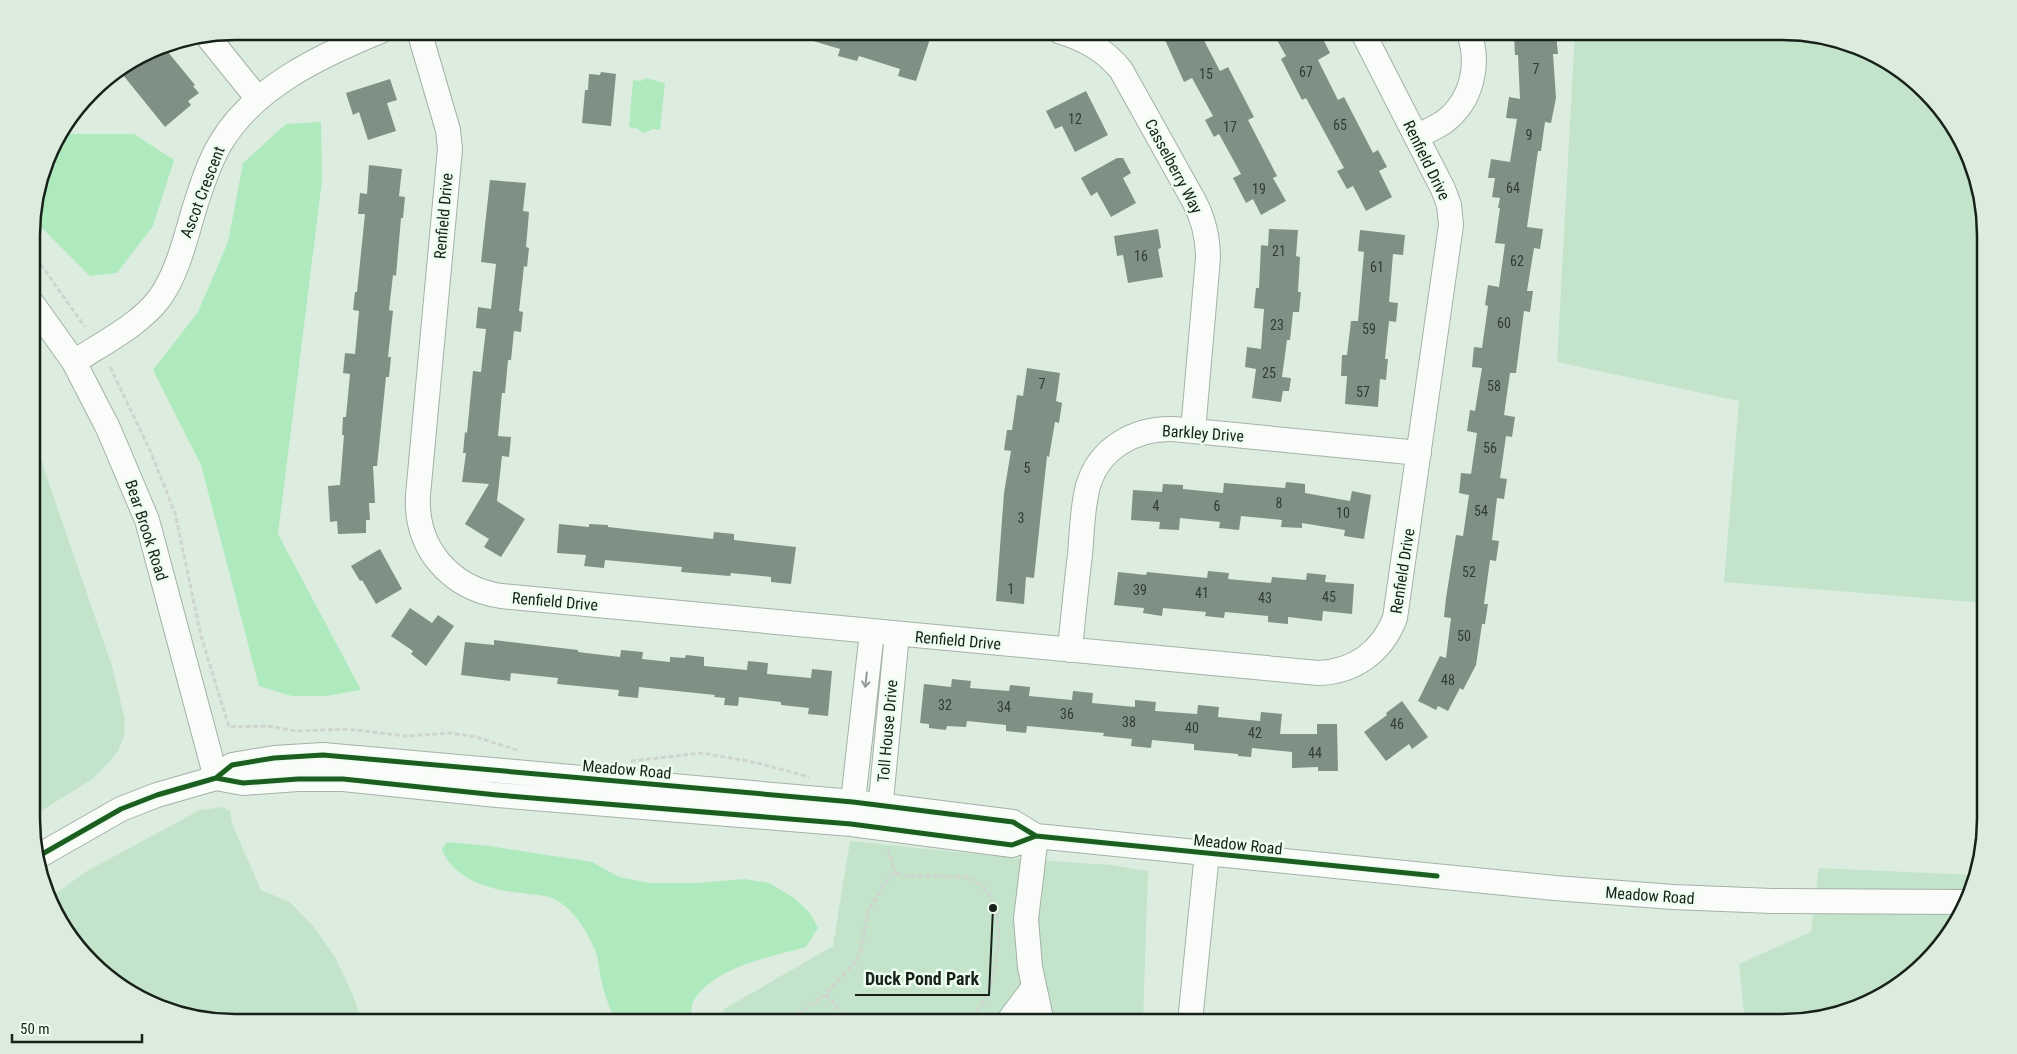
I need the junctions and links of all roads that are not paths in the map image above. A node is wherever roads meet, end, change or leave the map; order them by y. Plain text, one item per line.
1 (360, 40) edge
2 (422, 40) edge
3 (1094, 40) edge
4 (1367, 40) edge
5 (1471, 40) edge
6 (212, 42) edge
7 (258, 99) junction
8 (1416, 136) junction
9 (40, 313) edge
10 (74, 362) junction
11 (1193, 431) junction
12 (1419, 453) junction
13 (872, 632) junction
14 (896, 634) junction
15 (1070, 650) junction
16 (216, 778) junction
17 (852, 813) junction
18 (882, 826) junction
19 (1036, 836) junction
20 (43, 853) edge
21 (1207, 853) junction
22 (1958, 902) edge
23 (1034, 987) junction
24 (1013, 1014) edge
25 (1040, 1014) edge
26 (1191, 1014) edge

1 - 7 street, Ascot Crescent
2 - 13 street, Renfield Drive
3 - 11 street, Casselberry Way
4 - 8 street, Renfield Drive
5 - 8 street
6 - 7 street
7 - 10 street, Ascot Crescent
8 - 12 street, Renfield Drive
9 - 10 street, Bear Brook Road
10 - 16 street, Bear Brook Road
11 - 12 street, Barkley Drive
11 - 15 street, Barkley Drive
12 - 15 street, Renfield Drive
13 - 14 street, Renfield Drive
13 -> 17 street, Toll House Drive
14 - 15 street, Renfield Drive
14 - 18 street, Toll House Drive
16 - 17 street, Meadow Road
16 - 20 street, Meadow Road
17 - 18 street, Meadow Road
18 - 19 street, Meadow Road
19 - 21 street, Meadow Road
19 - 23 street
21 - 22 street, Meadow Road
21 - 26 street
23 - 24 street
23 - 25 street

